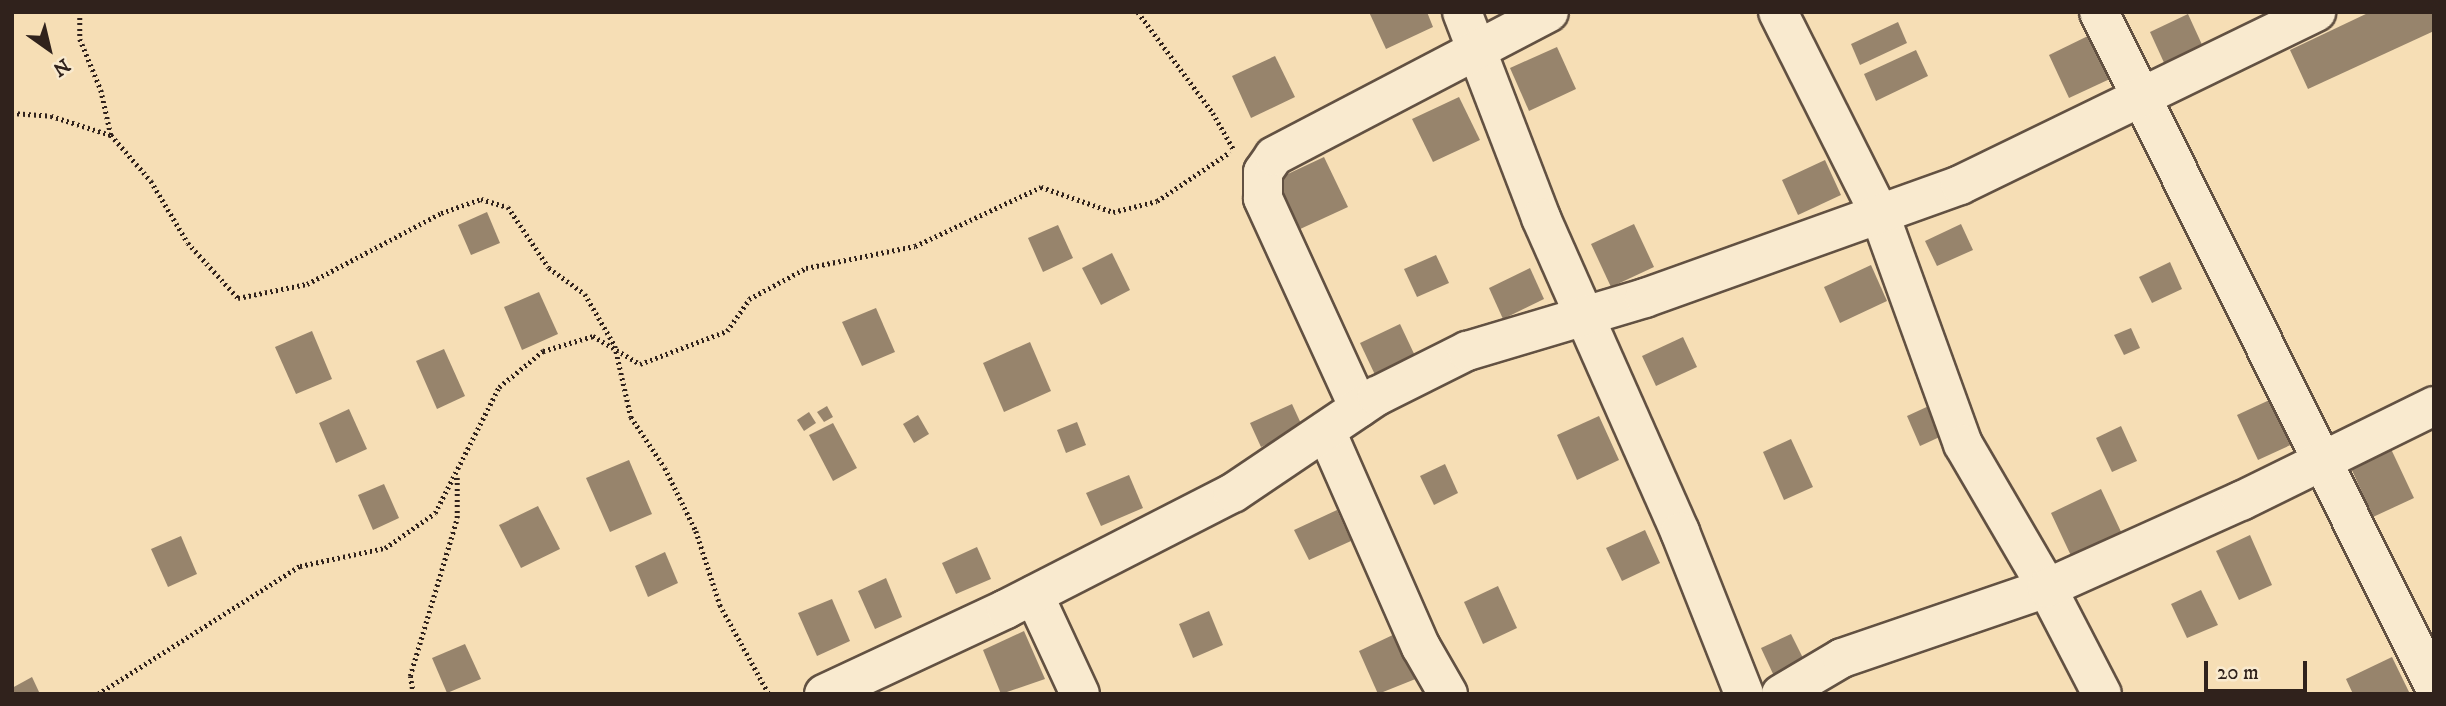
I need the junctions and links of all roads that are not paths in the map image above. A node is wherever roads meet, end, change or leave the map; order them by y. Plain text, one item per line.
1 (1462, 12) edge
2 (1549, 12) edge
3 (1778, 12) edge
4 (2099, 12) edge
5 (2316, 12) edge
6 (1478, 52) junction
7 (2140, 97) junction
8 (1880, 215) junction
9 (1588, 315) junction
10 (2434, 406) edge
11 (1359, 408) junction
12 (1326, 431) junction
13 (2324, 460) junction
14 (2047, 588) junction
15 (1034, 595) junction
16 (2434, 686) edge
17 (824, 694) edge
18 (1080, 694) edge
19 (1447, 694) edge
20 (1744, 694) edge
21 (1782, 694) edge
22 (2102, 694) edge

1 - 6 street
2 - 6 street
3 - 8 street
4 - 7 street
5 - 7 street
6 - 9 street
6 - 11 street
7 - 8 street
7 - 13 street
8 - 9 street
8 - 14 street
9 - 11 street
9 - 20 street
10 - 13 street
11 - 12 street
12 - 15 street
12 - 19 street
13 - 14 street
13 - 16 street
14 - 21 street
14 - 22 street
15 - 17 street
15 - 18 street

